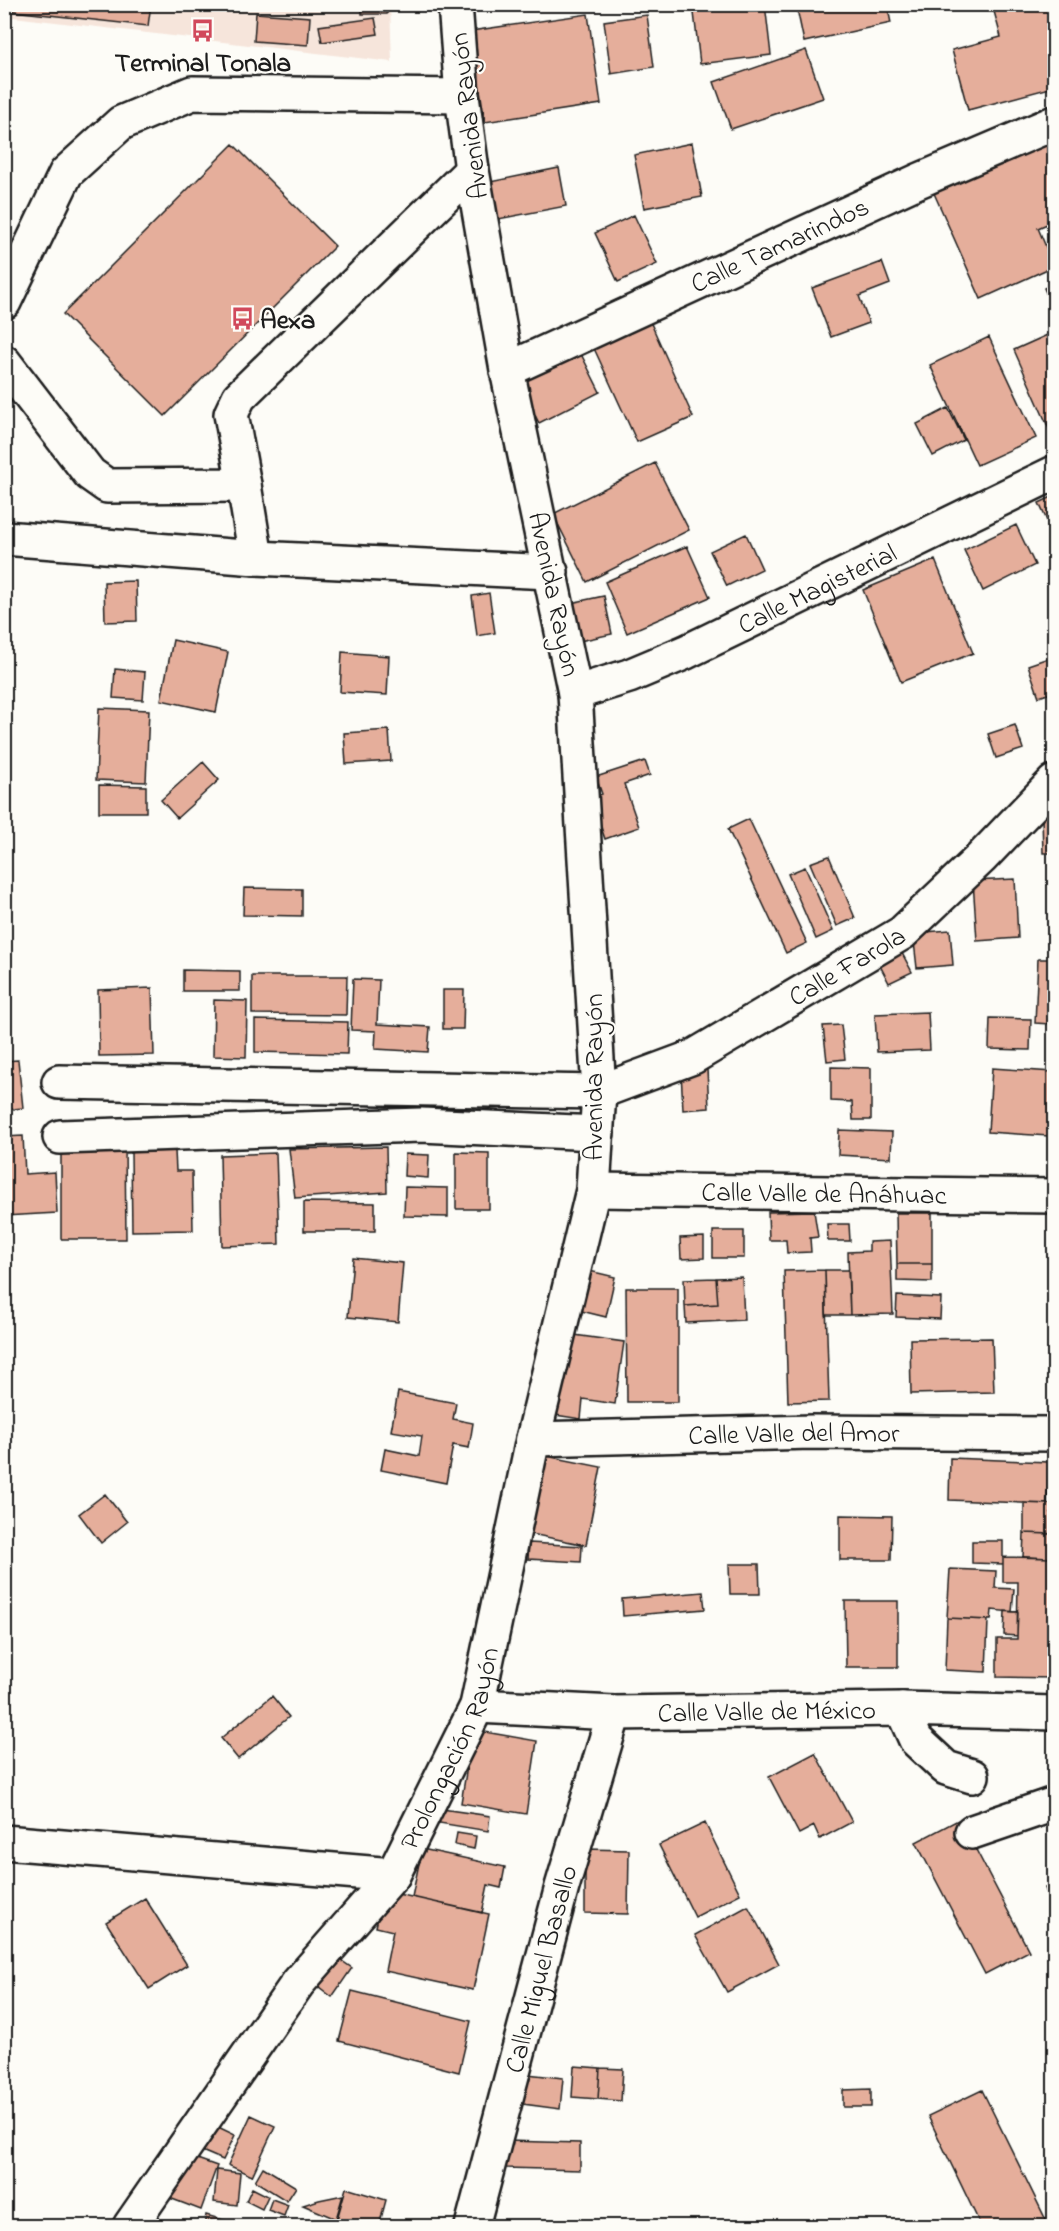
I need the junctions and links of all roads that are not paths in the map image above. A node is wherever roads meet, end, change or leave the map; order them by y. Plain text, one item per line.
1 (459, 5) edge
2 (462, 96) junction
3 (1054, 123) edge
4 (472, 170) junction
5 (4, 302) edge
6 (4, 362) edge
7 (507, 370) junction
8 (1054, 473) edge
9 (244, 485) junction
10 (4, 538) edge
11 (256, 558) junction
12 (551, 572) junction
13 (575, 693) junction
14 (1054, 782) edge
15 (59, 1082) dead end
16 (421, 1090) junction
17 (599, 1092) junction
18 (421, 1125) junction
19 (597, 1133) junction
20 (60, 1137) dead end
21 (593, 1190) junction
22 (1054, 1196) edge
23 (1054, 1434) edge
24 (532, 1439) junction
25 (477, 1706) junction
26 (902, 1709) junction
27 (614, 1713) junction
28 (1054, 1713) edge
29 (972, 1776) dead end
30 (1054, 1804) edge
31 (972, 1832) dead end
32 (4, 1842) edge
33 (393, 1875) junction
34 (130, 2226) edge
35 (472, 2226) edge

1 - 2 street, Avenida Rayón
2 - 4 street, Avenida Rayón
2 - 5 street
3 - 7 street, Calle Tamarindos
4 - 7 street, Avenida Rayón
4 - 9 street
6 - 9 street
7 - 12 street, Avenida Rayón
8 - 13 street, Calle Magisterial
9 - 11 street
10 - 11 street
11 - 12 street
12 - 13 street, Avenida Rayón
13 - 17 street, Avenida Rayón
14 - 17 street, Calle Farola
15 - 16 street
16 - 17 street
16 - 18 street
17 - 19 street, Avenida Rayón
18 - 19 street
18 - 20 street
19 - 21 street, Avenida Rayón
21 - 22 street, Calle Valle de Anáhuac
21 - 24 street, Prolongación Rayón
23 - 24 street, Calle Valle del Amor
24 - 25 street, Prolongación Rayón
25 - 27 street, Calle Valle de México
25 - 33 street, Prolongación Rayón
26 - 27 street, Calle Valle de México
26 - 28 street, Calle Valle de México
26 - 29 street
27 - 35 street, Calle Miguel Basallo
30 - 31 street
32 - 33 street
33 - 34 street, Prolongación Rayón

